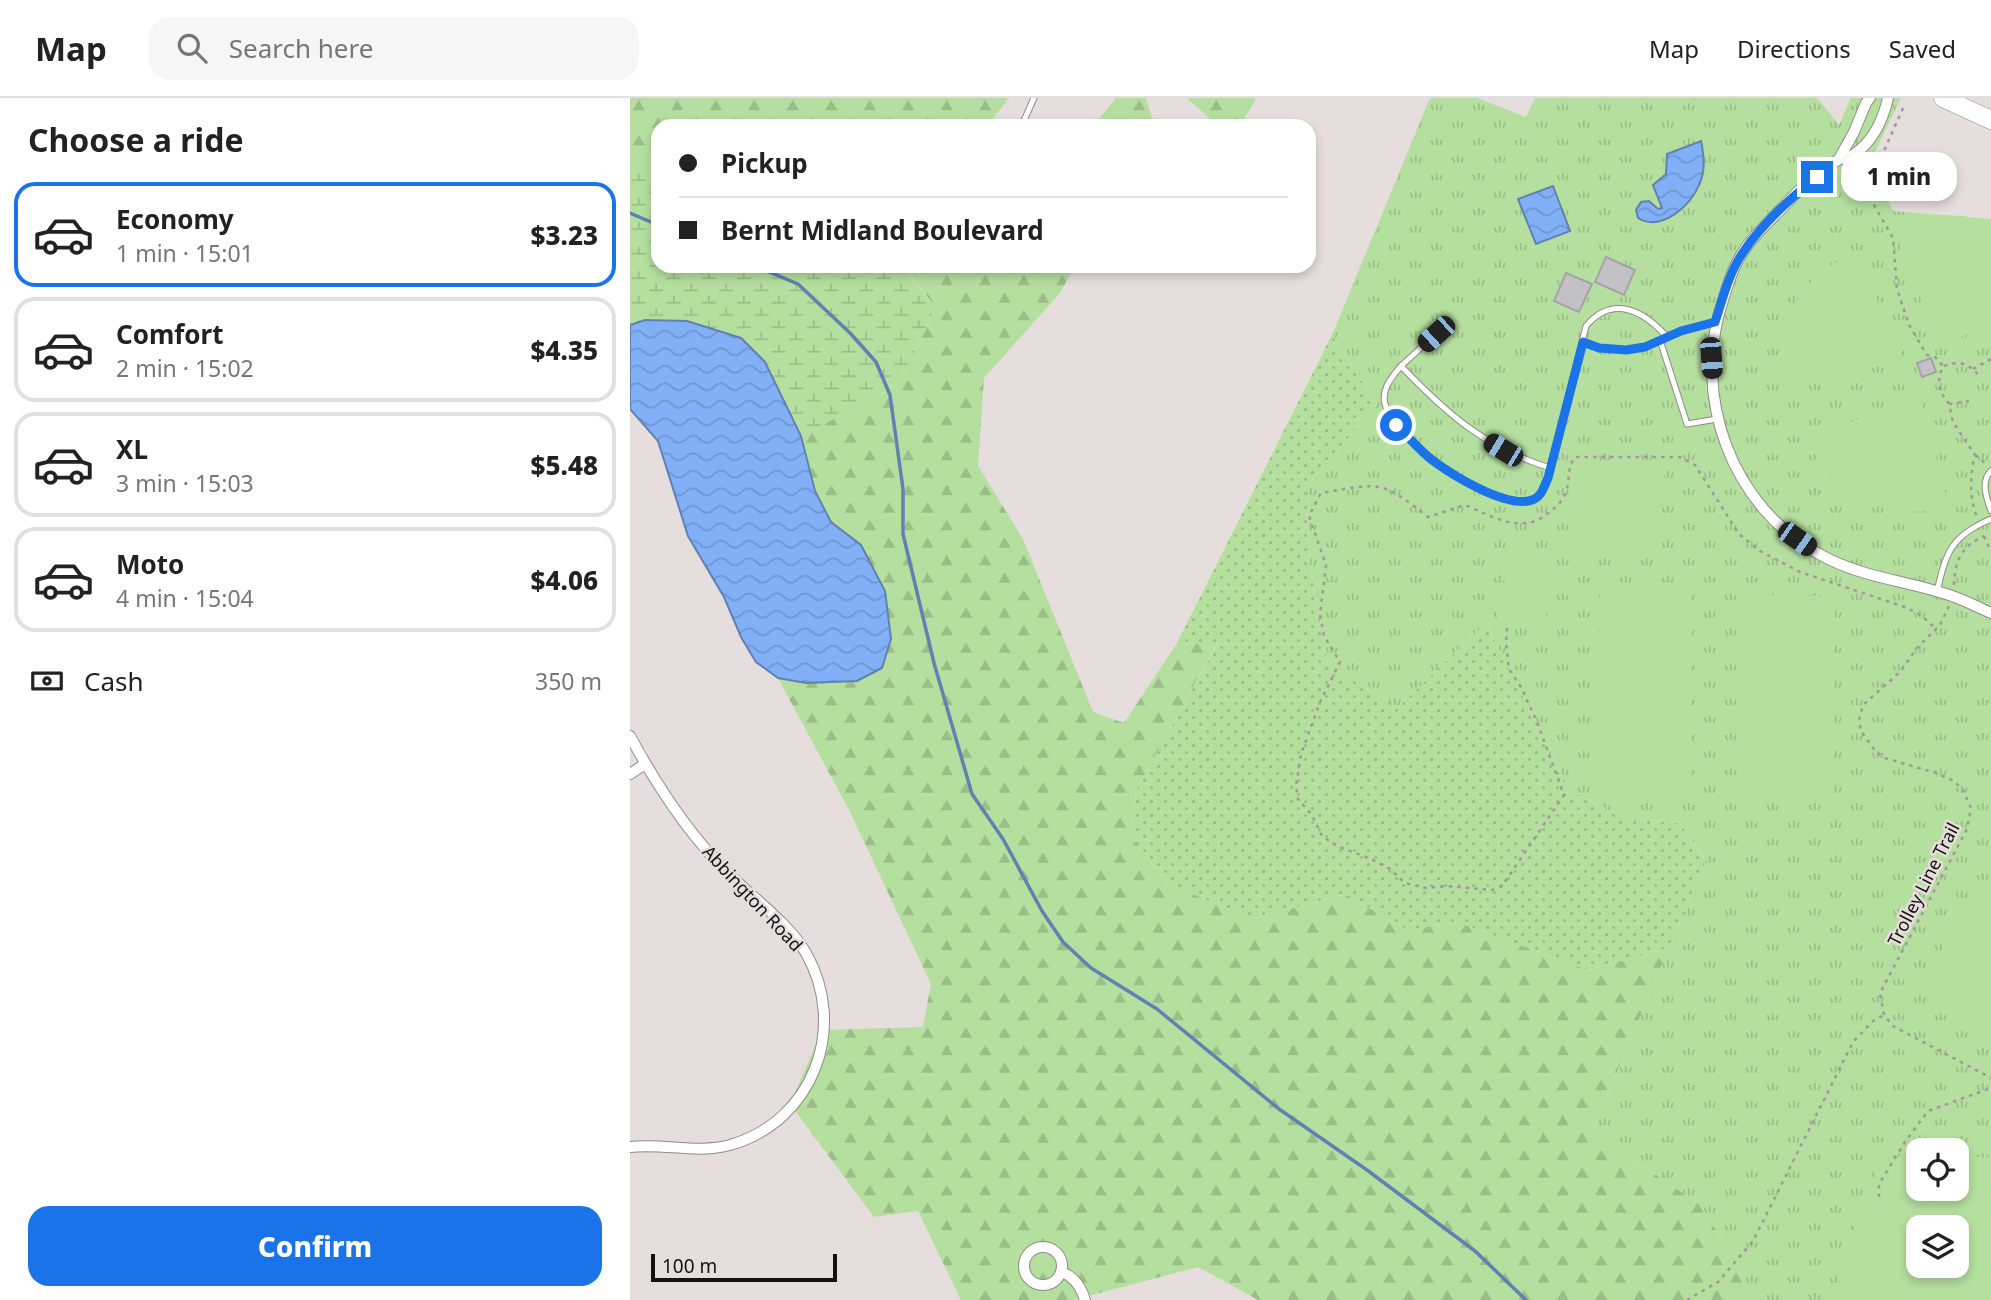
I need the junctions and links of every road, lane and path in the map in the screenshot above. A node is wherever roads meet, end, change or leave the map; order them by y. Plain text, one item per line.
1 (1034, 98) edge
2 (1870, 98) edge
3 (1888, 98) edge
4 (1943, 98) edge
5 (1903, 108) dead end
6 (1025, 119) edge
7 (1991, 120) edge
8 (1839, 159) junction
9 (1715, 322) junction
10 (1436, 334) dead end
11 (1667, 337) junction
12 (1660, 340) junction
13 (1583, 342) junction
14 (1991, 359) edge
15 (1401, 366) junction
16 (1943, 366) junction
17 (1973, 369) junction
18 (1980, 377) dead end
19 (1969, 401) dead end
20 (1949, 404) junction
21 (1717, 419) junction
22 (1975, 455) junction
23 (1550, 468) junction
24 (1991, 471) edge
25 (1991, 511) edge
26 (1991, 519) edge
27 (1980, 524) junction
28 (1991, 552) edge
29 (1937, 592) junction
30 (1952, 596) junction
31 (1991, 614) edge
32 (1507, 628) dead end
33 (1936, 629) junction
34 (630, 736) edge
35 (645, 764) junction
36 (630, 774) edge
37 (1884, 1015) junction
38 (1991, 1078) edge
39 (1991, 1088) edge
40 (630, 1147) edge
41 (1879, 1196) dead end
42 (1061, 1272) dead end
43 (1085, 1300) edge
44 (1687, 1300) edge

1 - 6 lane
2 - 8 street
3 - 8 street
4 - 7 main road
5 - 16 path
8 - 9 street
9 - 11 lane
9 - 21 street
10 - 15 lane
11 - 12 lane
11 - 13 lane
12 - 13 lane
12 - 21 lane
13 - 23 lane
14 - 17 path
15 - 23 lane
15 - 23 lane
16 - 17 path
16 - 20 path
17 - 18 path
19 - 20 path
20 - 22 path
21 - 29 street
22 - 24 path
22 - 27 path
24 - 25 lane
26 - 27 lane
27 - 29 lane
28 - 30 path, Trolley Line Trail
29 - 30 street
30 - 31 street
30 - 33 path, Trolley Line Trail
32 - 33 path
33 - 37 path, Trolley Line Trail
34 - 35 street, Abbington Road
35 - 36 street
35 - 40 street, Abbington Road
37 - 38 path
37 - 44 path
39 - 41 path
42 - 43 street

